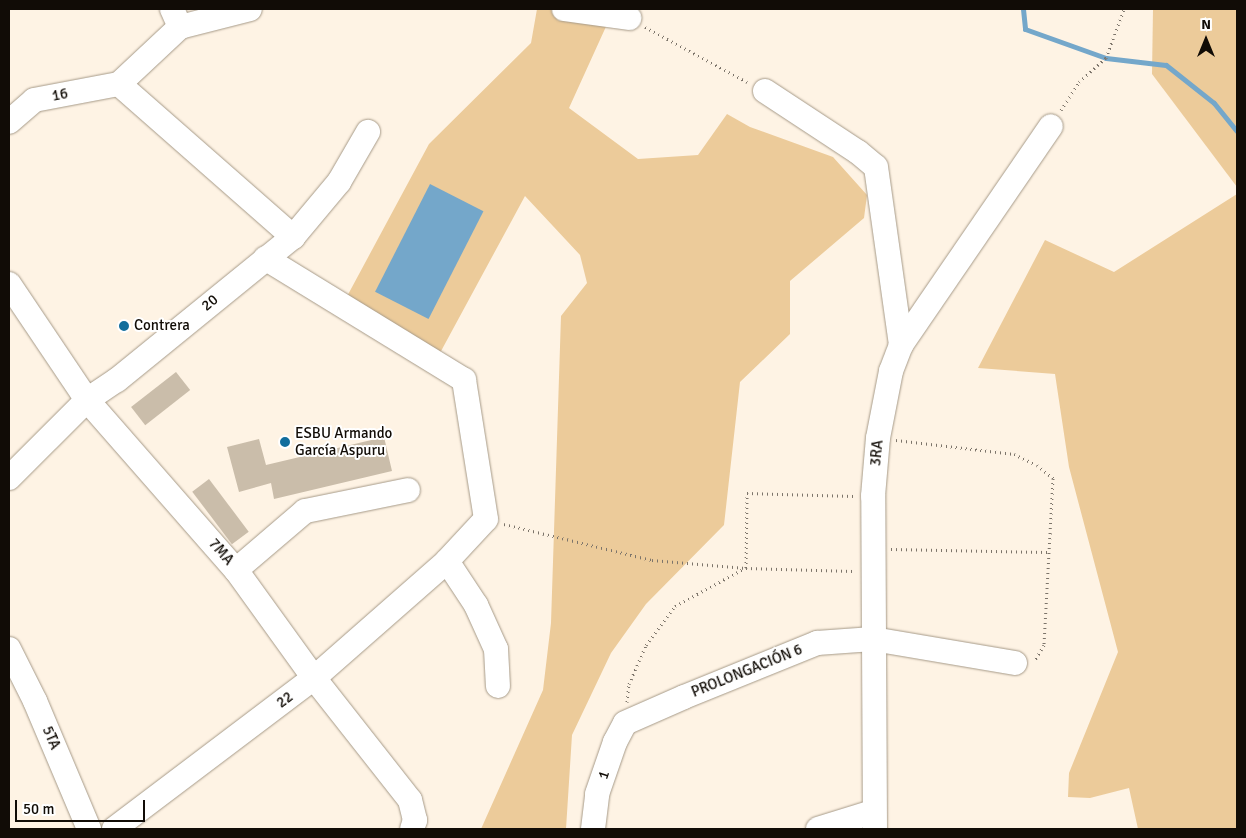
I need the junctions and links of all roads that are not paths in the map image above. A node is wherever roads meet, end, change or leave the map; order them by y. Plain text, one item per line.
1 (250, 9) edge
2 (564, 9) edge
3 (176, 18) edge
4 (629, 18) road end
5 (119, 84) junction
6 (765, 91) road end
7 (9, 122) edge
8 (1052, 126) road end
9 (368, 132) dead end
10 (293, 237) junction
11 (265, 258) junction
12 (9, 284) edge
13 (901, 345) junction
14 (88, 400) junction
15 (9, 478) edge
16 (408, 490) dead end
17 (447, 560) junction
18 (236, 570) junction
19 (873, 640) junction
20 (9, 649) edge
21 (1015, 663) road end
22 (314, 678) junction
23 (498, 686) dead end
24 (626, 723) joint
25 (874, 821) edge
26 (88, 829) edge
27 (114, 829) edge
28 (412, 829) edge
29 (593, 829) edge
30 (818, 829) edge

1 - 3 street
2 - 4 street
3 - 5 street
5 - 7 street, 16
5 - 10 street
6 - 13 street
8 - 13 street, 3RA
9 - 10 street, 20
10 - 11 street, 20
11 - 14 street, 20
11 - 17 street, 22
12 - 14 street, 7MA
13 - 19 street, 3RA
14 - 15 street, 20
14 - 18 street, 7MA
16 - 18 street
17 - 22 street, 22
17 - 23 street
18 - 22 street, 7MA
19 - 21 street, PROLONGACIÓN 6
19 - 24 street, PROLONGACIÓN 6
19 - 25 street, 3RA
20 - 26 street, 5TA
22 - 27 street, 22
22 - 28 street, 7MA
24 - 29 street, 1
25 - 30 street

